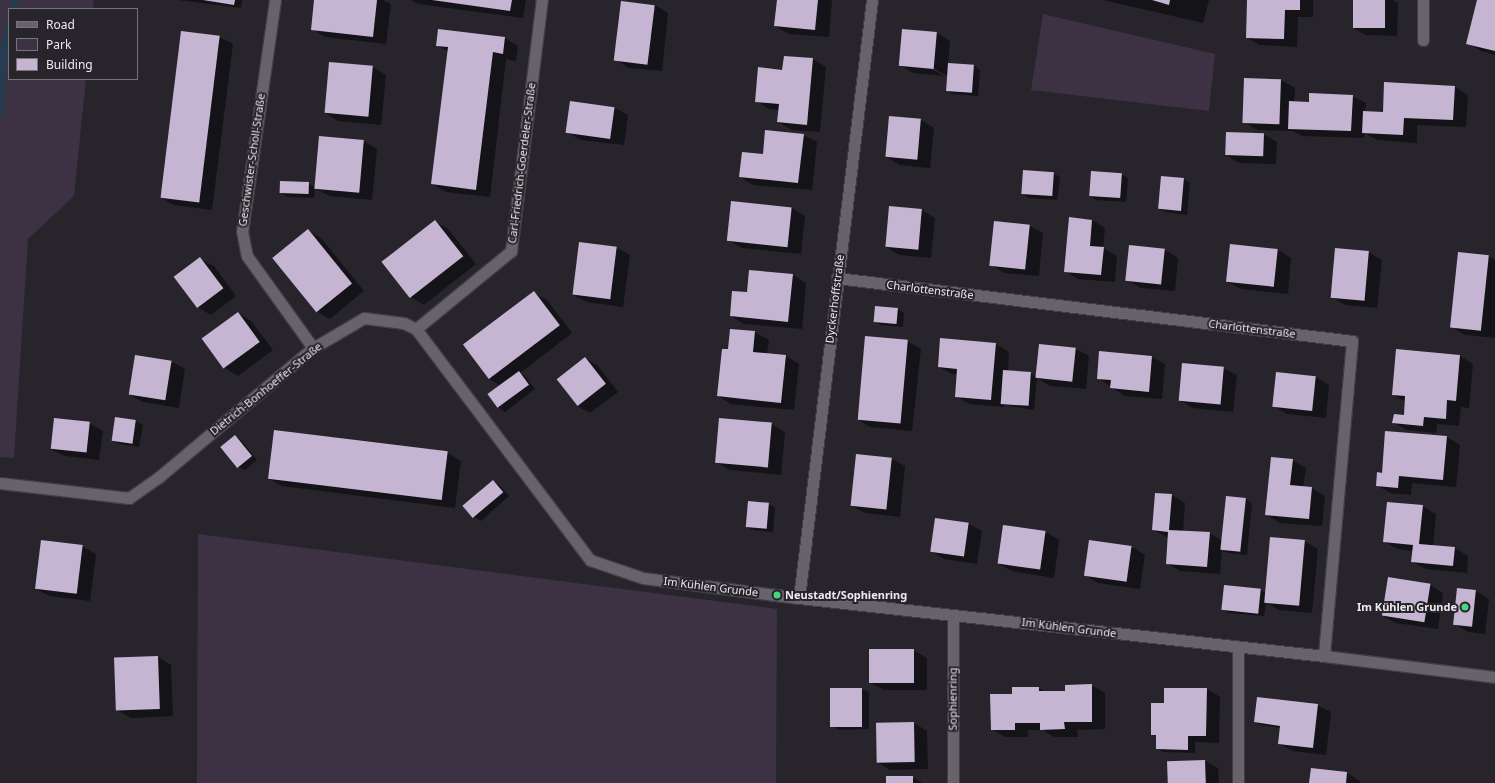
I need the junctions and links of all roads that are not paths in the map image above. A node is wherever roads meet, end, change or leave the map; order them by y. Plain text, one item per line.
1 (275, 0) edge
2 (542, 0) edge
3 (872, 0) edge
4 (1423, 0) edge
5 (1423, 40) dead end
6 (837, 278) junction
7 (416, 329) junction
8 (313, 348) junction
9 (0, 482) edge
10 (799, 598) junction
11 (953, 614) junction
12 (1238, 648) junction
13 (1324, 656) junction
14 (1495, 677) edge
15 (953, 783) edge
16 (1238, 783) edge

1 - 8 street, Geschwister-Scholl-Straße
2 - 7 street, Carl-Friedrich-Goerdeler-Straße
3 - 6 street, Dyckerhoffstraße
4 - 5 street
6 - 10 street, Dyckerhoffstraße
6 - 13 street, Charlottenstraße
7 - 8 street, Dietrich-Bonhoeffer-Straße
7 - 10 street, Im Kühlen Grunde
8 - 9 street, Dietrich-Bonhoeffer-Straße
10 - 11 street, Im Kühlen Grunde
11 - 12 street, Im Kühlen Grunde
11 - 15 street, Sophienring
12 - 13 street, Im Kühlen Grunde
12 - 16 street
13 - 14 street, Im Kühlen Grunde

